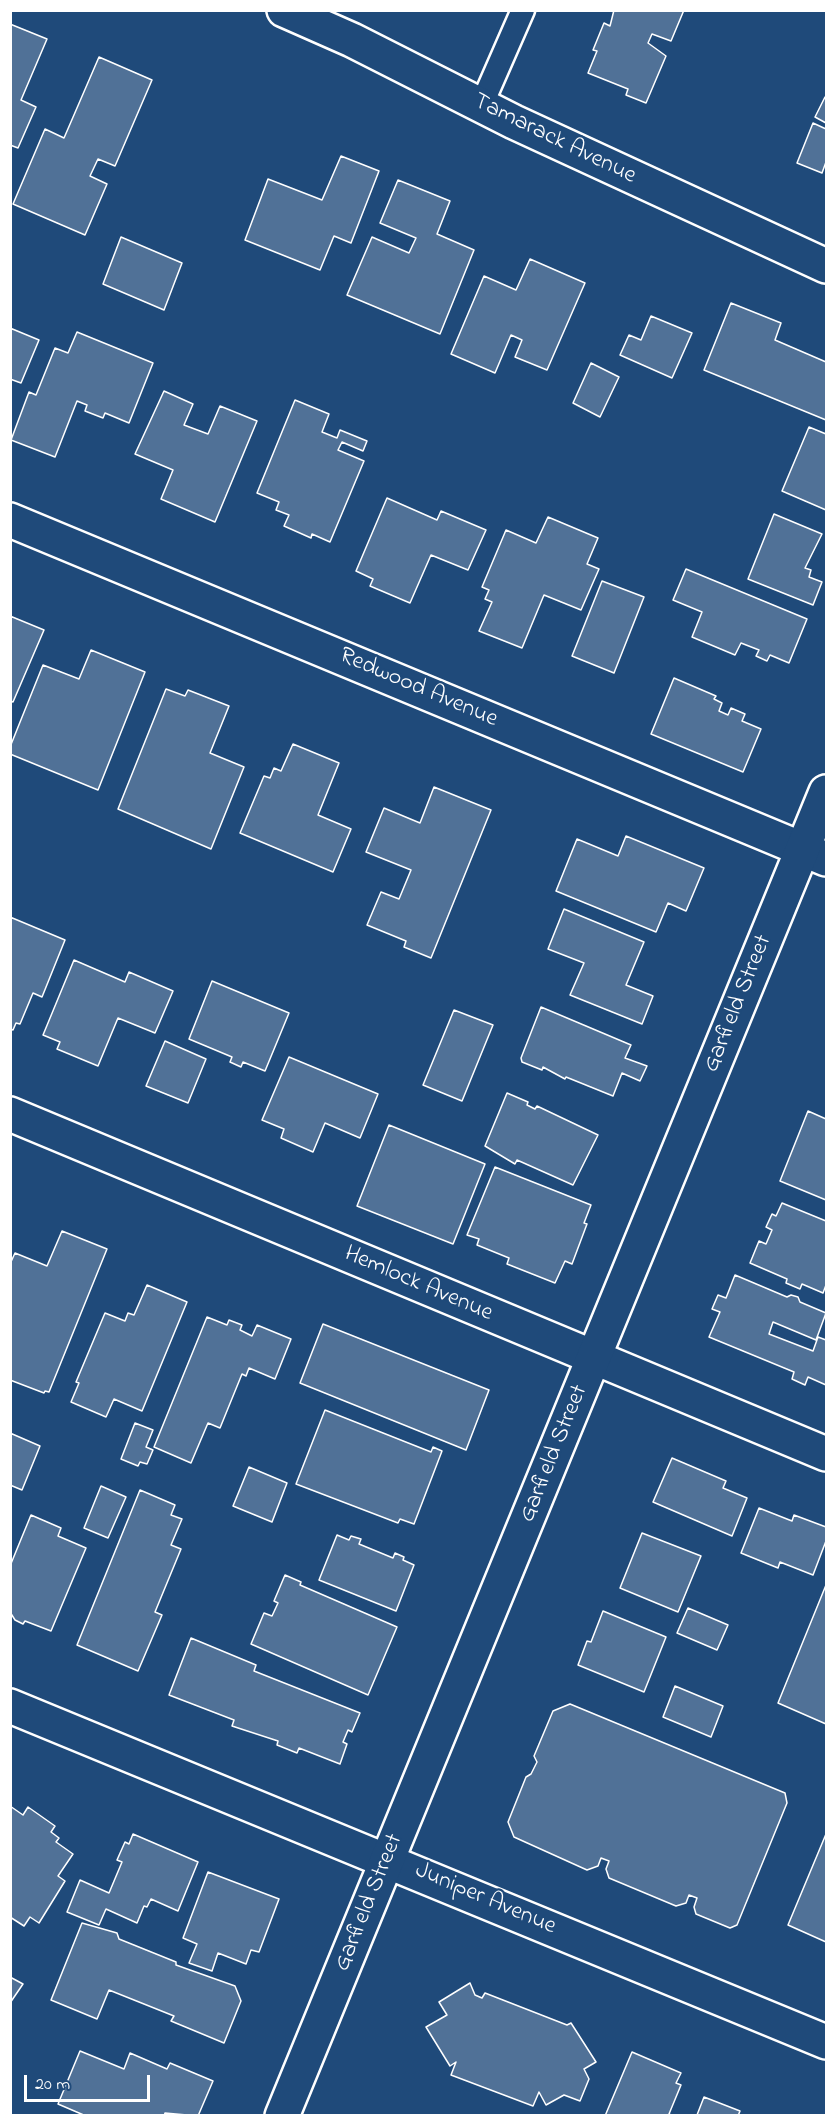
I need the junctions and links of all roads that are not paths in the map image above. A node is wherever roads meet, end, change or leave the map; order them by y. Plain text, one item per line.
1 (284, 10) edge
2 (523, 10) edge
3 (332, 20) edge
4 (481, 106) junction
5 (826, 266) edge
6 (10, 520) edge
7 (826, 792) edge
8 (815, 854) edge
9 (10, 1114) edge
10 (594, 1359) junction
11 (826, 1454) edge
12 (10, 1706) edge
13 (388, 1860) junction
14 (826, 2042) edge
15 (282, 2115) edge

1 - 3 street, Tamarack Avenue
2 - 4 lane
3 - 4 street, Tamarack Avenue
4 - 5 street, Tamarack Avenue
6 - 8 street, Redwood Avenue
7 - 8 street, Garfield Street
8 - 10 street, Garfield Street
9 - 10 street, Hemlock Avenue
10 - 11 street, Hemlock Avenue
10 - 13 street, Garfield Street
12 - 13 street, Juniper Avenue
13 - 14 street, Juniper Avenue
13 - 15 street, Garfield Street

